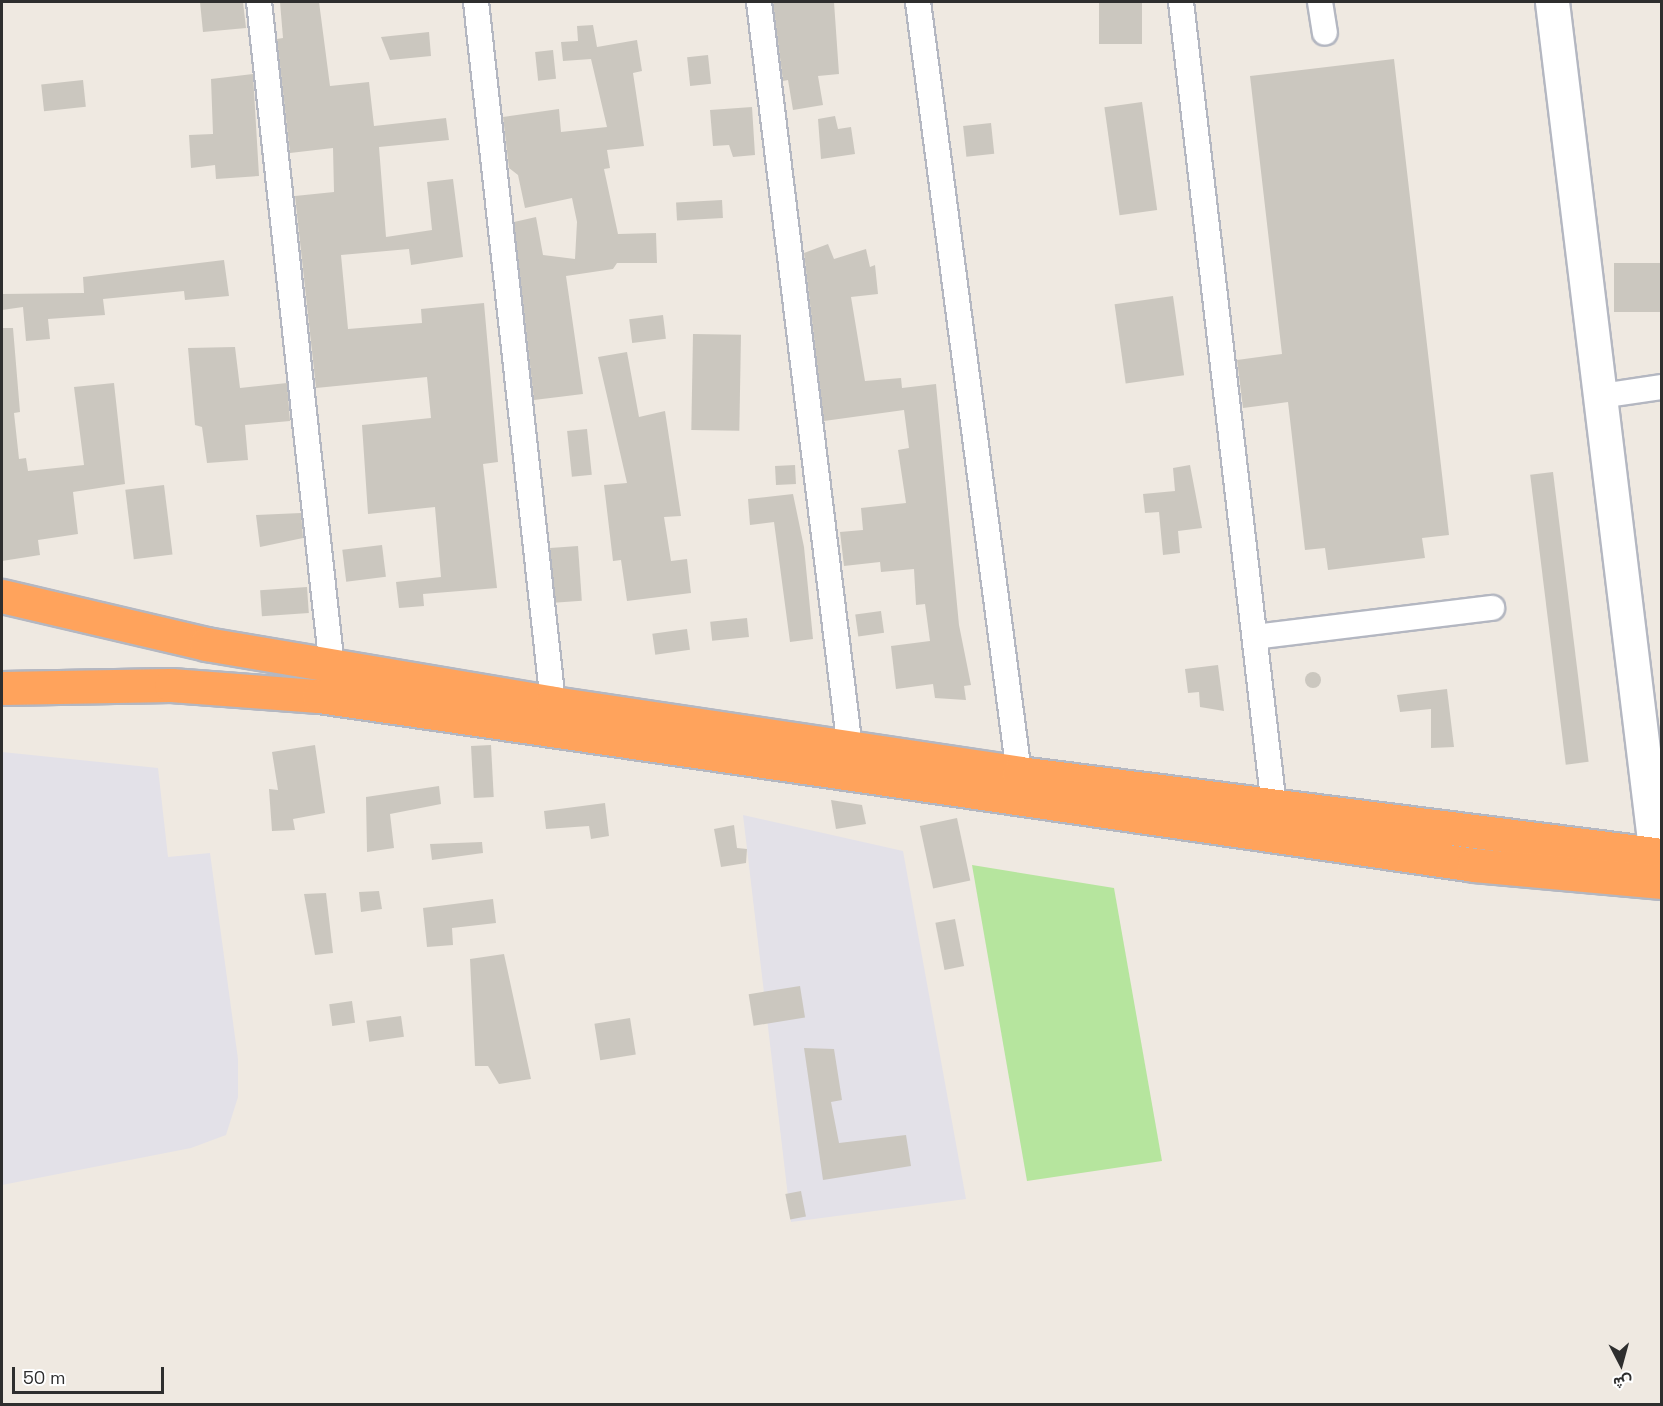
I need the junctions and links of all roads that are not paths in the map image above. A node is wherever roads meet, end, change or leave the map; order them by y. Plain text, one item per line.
1 (259, 2) edge
2 (476, 2) edge
3 (759, 2) edge
4 (918, 2) edge
5 (1181, 2) edge
6 (1320, 2) edge
7 (1552, 2) edge
8 (1325, 33) dead end
9 (1662, 387) edge
10 (1601, 396) junction
11 (2, 596) edge
12 (1492, 608) dead end
13 (1255, 637) junction
14 (332, 667) junction
15 (2, 688) edge
16 (553, 704) junction
17 (850, 749) junction
18 (1019, 773) junction
19 (1274, 807) junction
20 (1660, 868) edge

1 - 14 street
2 - 16 street
3 - 17 street
4 - 18 street
5 - 13 street
6 - 8 street
7 - 10 street
9 - 10 street
10 - 20 street
11 - 14 highway
12 - 13 street
13 - 19 street
14 - 16 highway
15 - 20 highway
16 - 17 highway
17 - 18 highway
18 - 19 highway
19 - 20 highway

